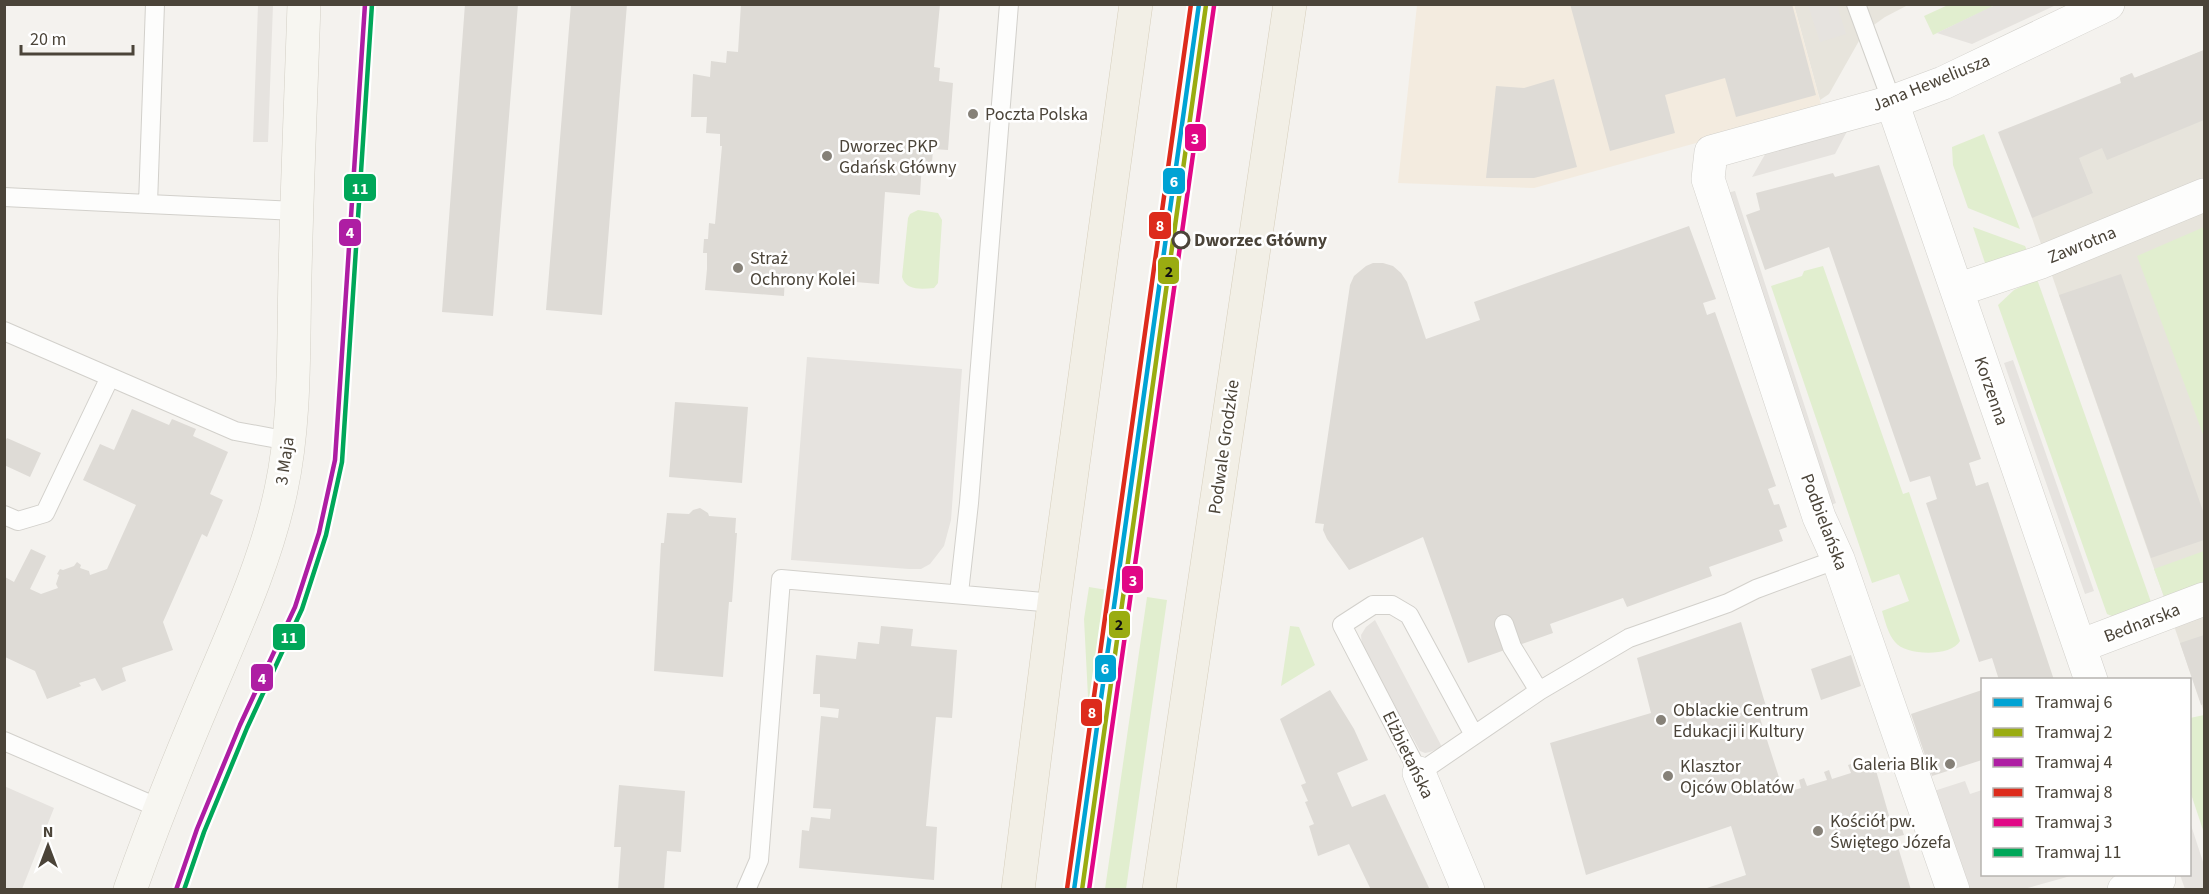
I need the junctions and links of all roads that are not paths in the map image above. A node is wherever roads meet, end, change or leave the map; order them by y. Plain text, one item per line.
1 (155, 4) edge
2 (304, 4) edge
3 (1009, 4) edge
4 (1136, 4) edge
5 (1290, 4) edge
6 (1856, 4) edge
7 (2108, 4) edge
8 (1892, 102) junction
9 (1711, 152) joint
10 (2205, 195) edge
11 (4, 196) edge
12 (148, 204) junction
13 (296, 211) junction
14 (1957, 290) junction
15 (4, 332) edge
16 (110, 377) junction
17 (289, 441) junction
18 (4, 515) edge
19 (1838, 559) junction
20 (959, 593) junction
21 (2205, 599) edge
22 (1054, 603) junction
23 (1504, 624) dead end
24 (2079, 646) junction
25 (2090, 678) edge
26 (1539, 691) junction
27 (1474, 735) junction
28 (4, 741) edge
29 (1419, 773) junction
30 (159, 808) junction
31 (2160, 881) edge
32 (130, 890) edge
33 (746, 890) edge
34 (1018, 890) edge
35 (1159, 890) edge
36 (1468, 890) edge
37 (1953, 890) edge
38 (2124, 890) edge

1 - 12 lane
2 - 13 main road, 3 Maja
3 - 20 lane
4 - 22 main road
5 - 35 main road, Podwale Grodzkie
6 - 8 lane
7 - 8 street, Jana Heweliusza
8 - 9 street, Jana Heweliusza
8 - 14 street, Korzenna
9 - 19 street, Podbielańska
10 - 14 street, Zawrotna
11 - 12 lane
12 - 13 lane
13 - 17 main road, 3 Maja
14 - 24 street, Korzenna
15 - 16 lane
16 - 17 lane
16 - 18 lane
17 - 30 main road, 3 Maja
19 - 26 lane
19 - 37 street, Podbielańska
20 - 22 lane
20 - 33 lane
21 - 24 street, Bednarska
22 - 34 main road
23 - 26 lane
24 - 25 street, Korzenna
26 - 27 lane
27 - 29 lane
27 - 29 lane, Elżbietańska
28 - 30 lane
29 - 36 street, Elżbietańska
30 - 32 main road, 3 Maja
31 - 38 street

